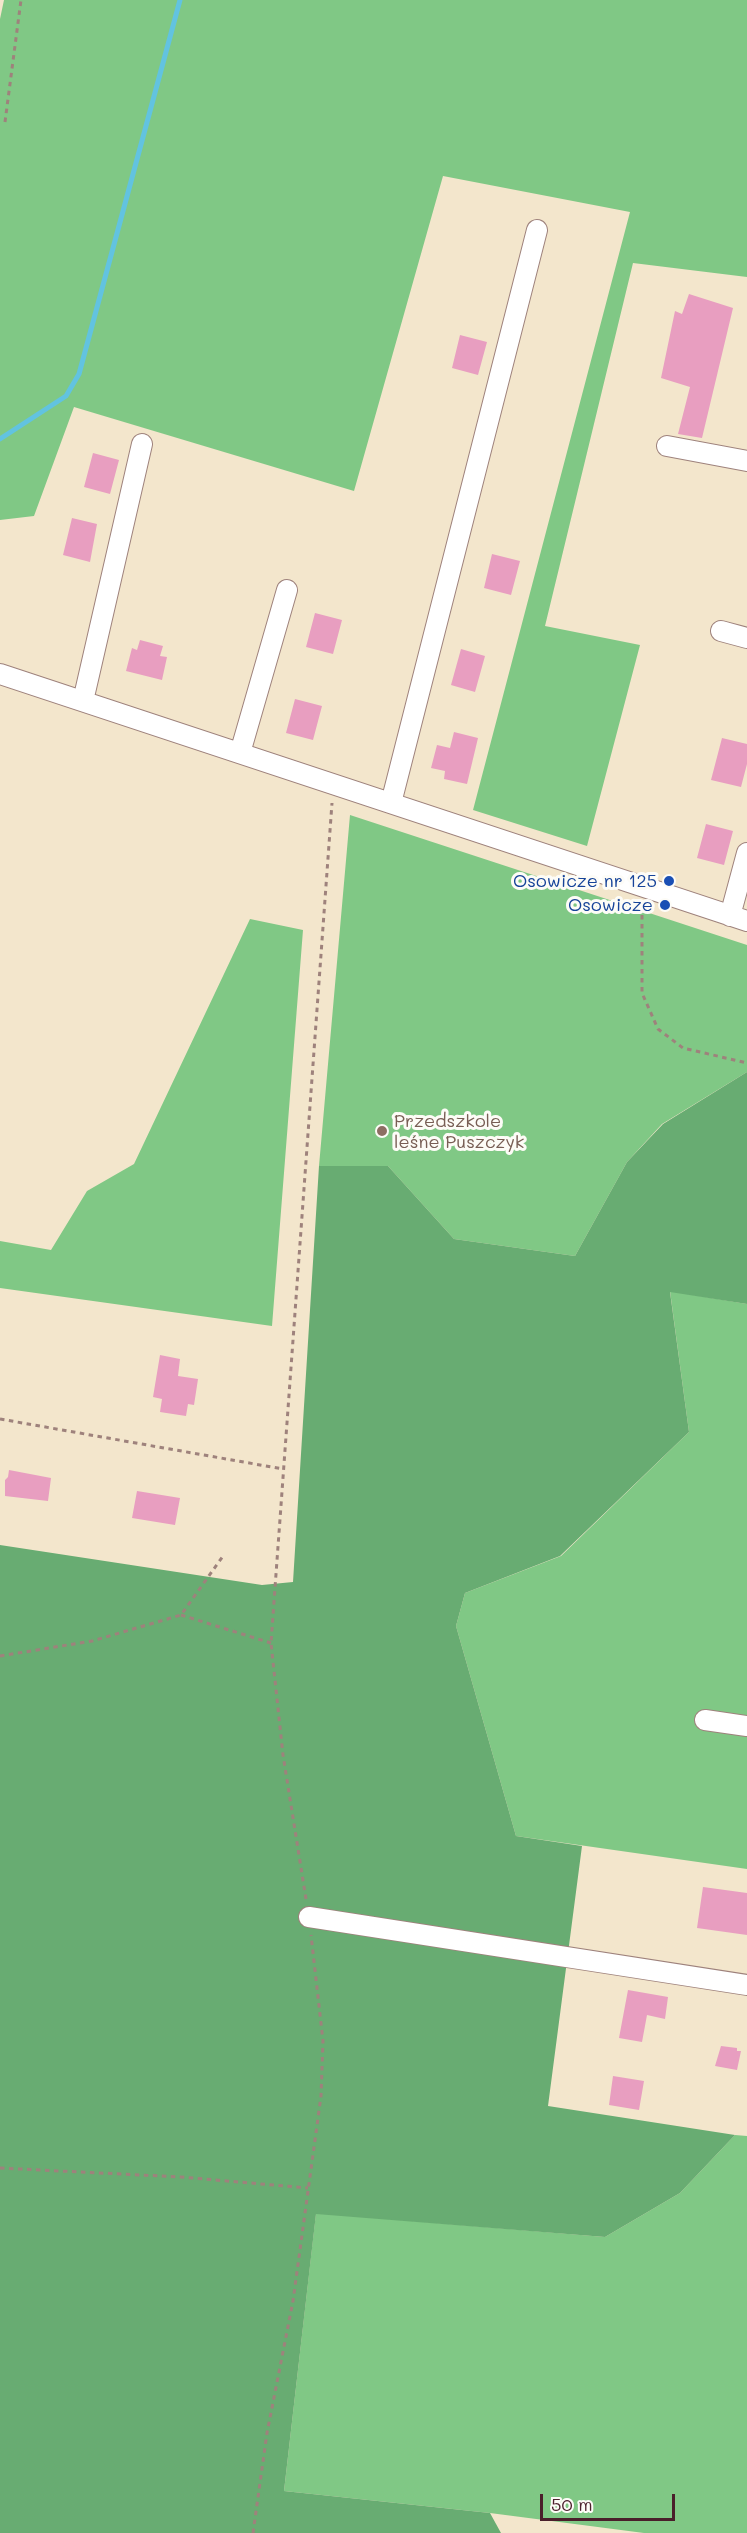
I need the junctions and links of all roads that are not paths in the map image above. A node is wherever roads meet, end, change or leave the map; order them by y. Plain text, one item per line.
1 (537, 230) dead end
2 (142, 444) dead end
3 (667, 446) dead end
4 (747, 461) edge
5 (287, 590) dead end
6 (722, 631) dead end
7 (747, 638) edge
8 (0, 674) edge
9 (83, 701) junction
10 (240, 753) junction
11 (391, 803) junction
12 (747, 853) edge
13 (739, 918) edge
14 (705, 1720) dead end
15 (747, 1726) edge
16 (309, 1917) road end
17 (747, 1984) edge

1 - 11 street
2 - 9 street
3 - 4 street
5 - 10 street
6 - 7 street
8 - 9 street
9 - 10 street
10 - 11 street
11 - 13 street
12 - 13 street
14 - 15 street
16 - 17 street

